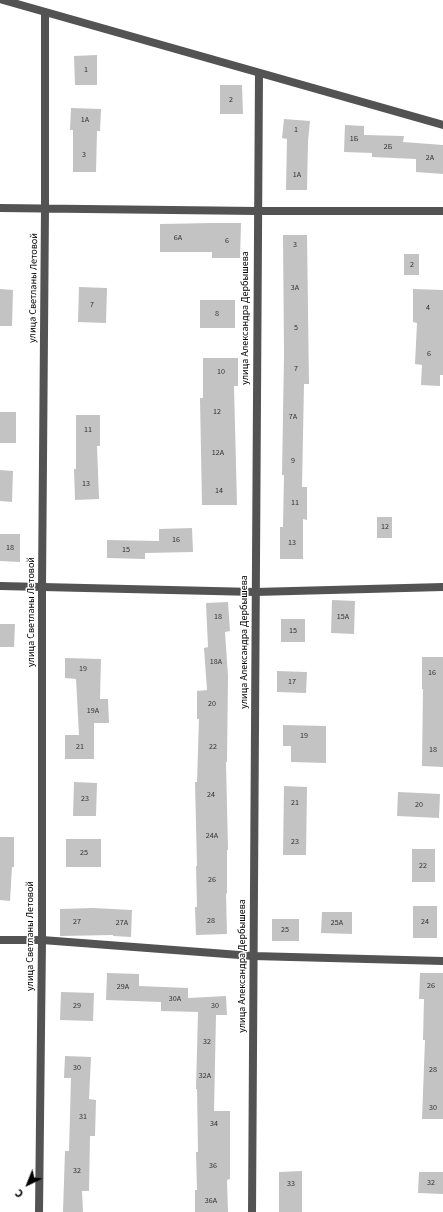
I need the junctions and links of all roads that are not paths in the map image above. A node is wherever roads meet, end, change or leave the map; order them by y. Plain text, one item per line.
1 (3, 0) edge
2 (45, 13) junction
3 (258, 72) junction
4 (443, 125) edge
5 (0, 208) edge
6 (45, 208) junction
7 (257, 211) junction
8 (443, 211) edge
9 (0, 586) edge
10 (42, 586) junction
11 (443, 586) edge
12 (255, 592) junction
13 (0, 940) edge
14 (42, 940) junction
15 (253, 956) junction
16 (443, 961) edge
17 (39, 1212) edge
18 (252, 1212) edge

1 - 2 street
2 - 3 street
2 - 6 street, улица Светланы Летовой
3 - 4 street
3 - 7 street, улица Александра Дербышева
5 - 6 street
6 - 7 street
6 - 10 street, улица Светланы Летовой
7 - 8 street
7 - 12 street, улица Александра Дербышева
9 - 10 street
10 - 12 street
10 - 14 street, улица Светланы Летовой
11 - 12 street
12 - 15 street, улица Александра Дербышева
13 - 14 street
14 - 15 street
14 - 17 street, улица Светланы Летовой
15 - 16 street
15 - 18 street, улица Александра Дербышева

